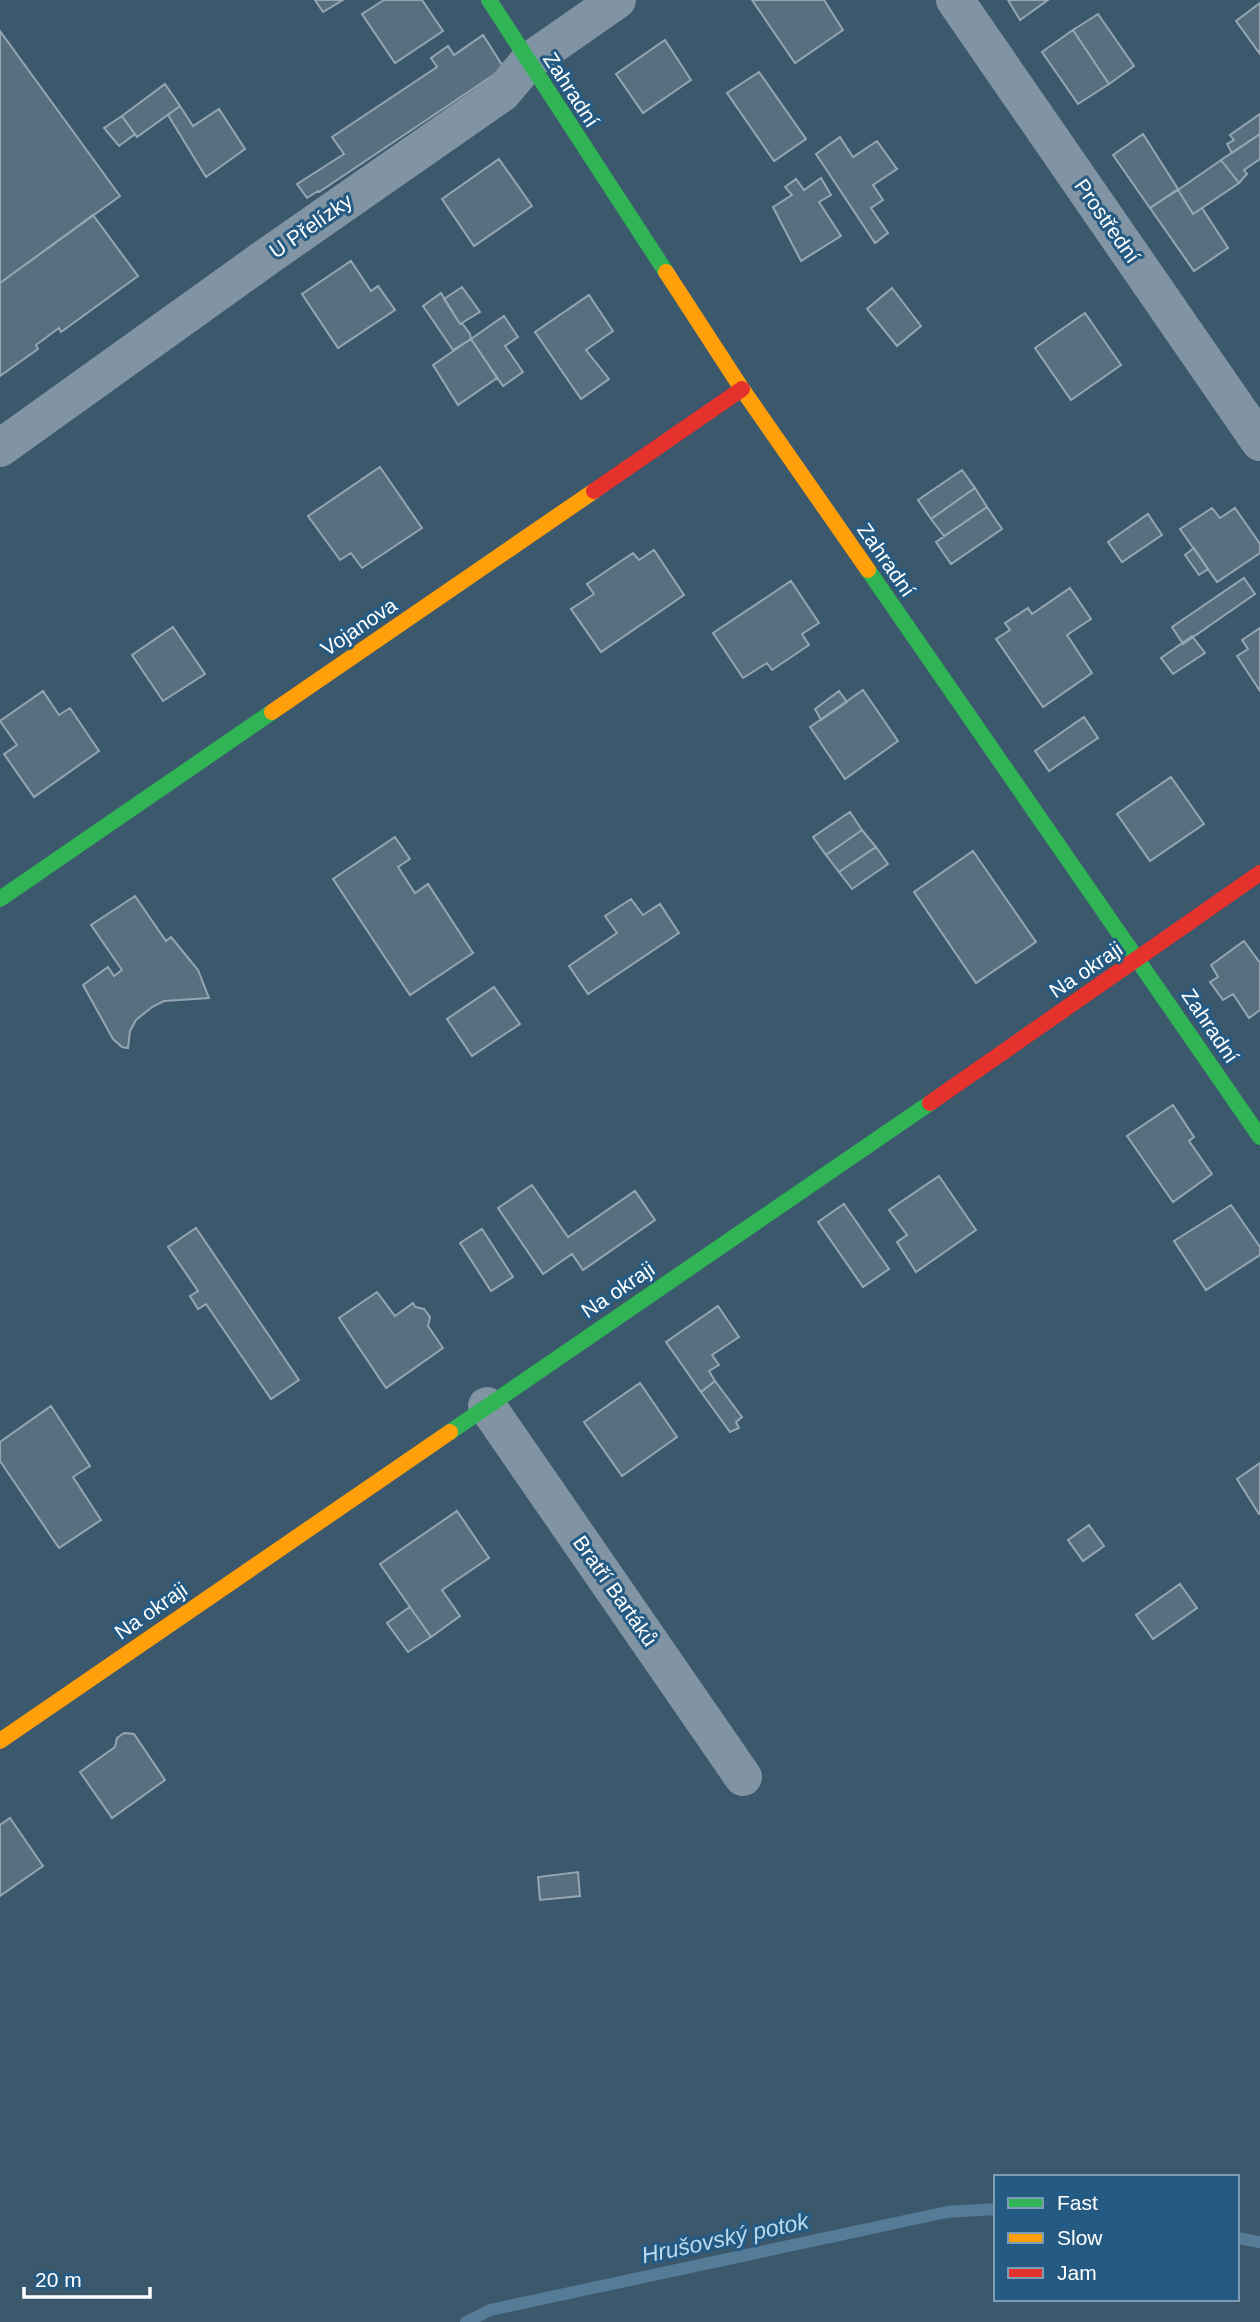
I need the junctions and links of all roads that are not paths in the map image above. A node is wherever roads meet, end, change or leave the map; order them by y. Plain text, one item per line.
1 (489, 0) edge
2 (617, 0) edge
3 (955, 0) edge
4 (528, 62) junction
5 (742, 389) junction
6 (1260, 442) edge
7 (0, 447) edge
8 (1260, 873) edge
9 (0, 899) edge
10 (1139, 959) junction
11 (1260, 1137) edge
12 (486, 1406) junction
13 (0, 1741) edge
14 (743, 1777) dead end

1 - 4 street, Zahradní
2 - 4 street, U Přelízky
3 - 6 street, Prostřední
4 - 5 street, Zahradní
4 - 7 street, U Přelízky
5 - 9 street, Vojanova
5 - 10 street, Zahradní
8 - 10 street, Na okraji
10 - 11 street, Zahradní
10 - 12 street, Na okraji
12 - 13 street, Na okraji
12 - 14 street, Bratří Bartáků

